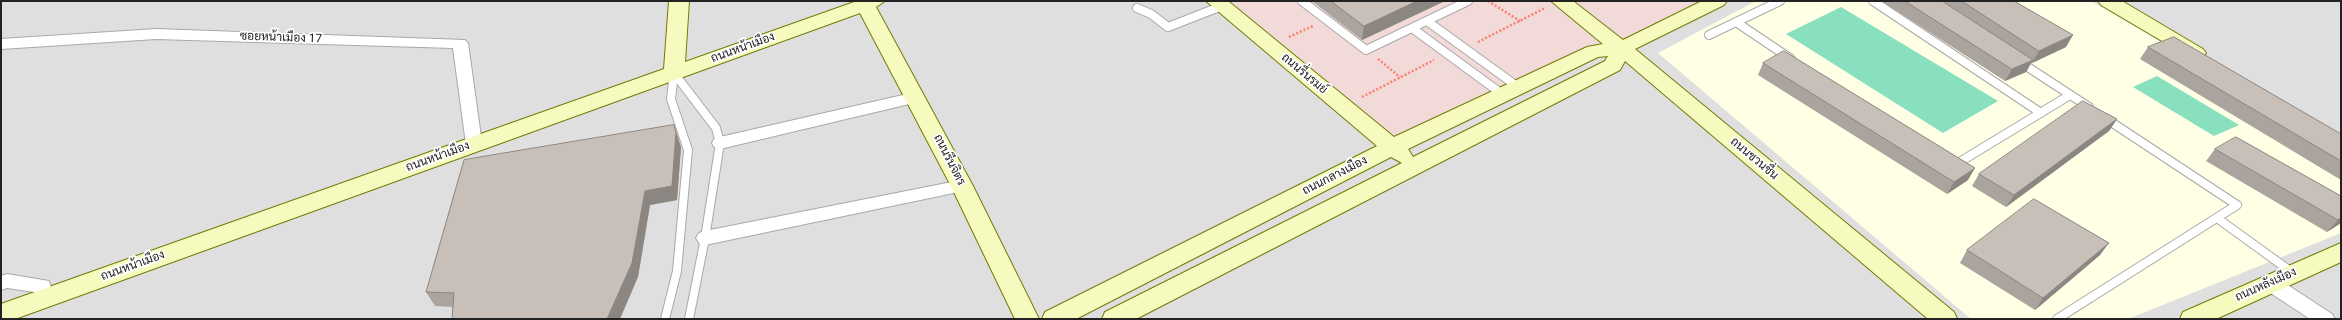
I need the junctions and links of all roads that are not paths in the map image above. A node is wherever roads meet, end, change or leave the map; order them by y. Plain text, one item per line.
1 (679, 1) edge
2 (1302, 1) edge
3 (1468, 1) edge
4 (1780, 1) edge
5 (1873, 1) edge
6 (2108, 1) edge
7 (870, 3) edge
8 (1219, 3) edge
9 (1708, 3) edge
10 (1554, 4) edge
11 (1137, 8) dead end
12 (1427, 21) junction
13 (1736, 22) junction
14 (1412, 28) junction
15 (1709, 35) dead end
16 (1, 44) edge
17 (1622, 48) junction
18 (2012, 57) edge
19 (2210, 61) edge
20 (1802, 66) edge
21 (674, 73) junction
22 (1510, 90) junction
23 (2070, 95) junction
24 (916, 97) junction
25 (2041, 113) junction
26 (720, 143) junction
27 (474, 144) junction
28 (1393, 147) junction
29 (1946, 161) edge
30 (1414, 166) junction
31 (962, 186) junction
32 (2217, 218) junction
33 (706, 238) junction
34 (2341, 252) edge
35 (2293, 273) junction
36 (1, 283) edge
37 (2270, 283) junction
38 (45, 297) junction
39 (1, 314) edge
40 (665, 319) edge
41 (689, 319) edge
42 (1027, 319) edge
43 (1054, 319) edge
44 (1114, 319) edge
45 (1945, 319) edge
46 (2057, 319) edge
47 (2192, 319) edge
48 (2325, 319) edge

1 - 21 street
2 - 14 lane
3 - 12 lane
4 - 13 lane
5 - 25 lane
6 - 19 street
7 - 21 street, ถนนหน้าเมือง
7 - 24 street, ถนนรึนจิตร
8 - 11 lane
8 - 28 street, ถนนรื่นรมย์
9 - 17 street, ถนนกลางเมือง
10 - 17 street, ถนนชวนชื่น
12 - 14 lane
12 - 22 lane
13 - 15 lane
13 - 20 lane
14 - 22 lane
16 - 27 street, ซอยหน้าเมือง 17
17 - 22 street, ถนนกลางเมือง
17 - 30 street
17 - 45 street, ถนนชวนชื่น
18 - 23 lane
21 - 26 lane
21 - 27 street, ถนนหน้าเมือง
21 - 40 lane
22 - 28 street, ถนนกลางเมือง
23 - 25 lane
23 - 32 lane
24 - 26 street
24 - 31 street, ถนนรึนจิตร
25 - 29 lane
26 - 33 lane
27 - 38 street, ถนนหน้าเมือง
28 - 30 street, ถนนรื่นรมย์
28 - 43 street, ถนนกลางเมือง
30 - 44 street
31 - 33 street
31 - 42 street, ถนนรึนจิตร
32 - 35 lane
32 - 46 lane
33 - 41 lane
34 - 35 street, ถนนหลังเมือง
35 - 37 street, ถนนหลังเมือง
36 - 38 street
37 - 47 street, ถนนหลังเมือง
37 - 48 street
38 - 39 street, ถนนหน้าเมือง

